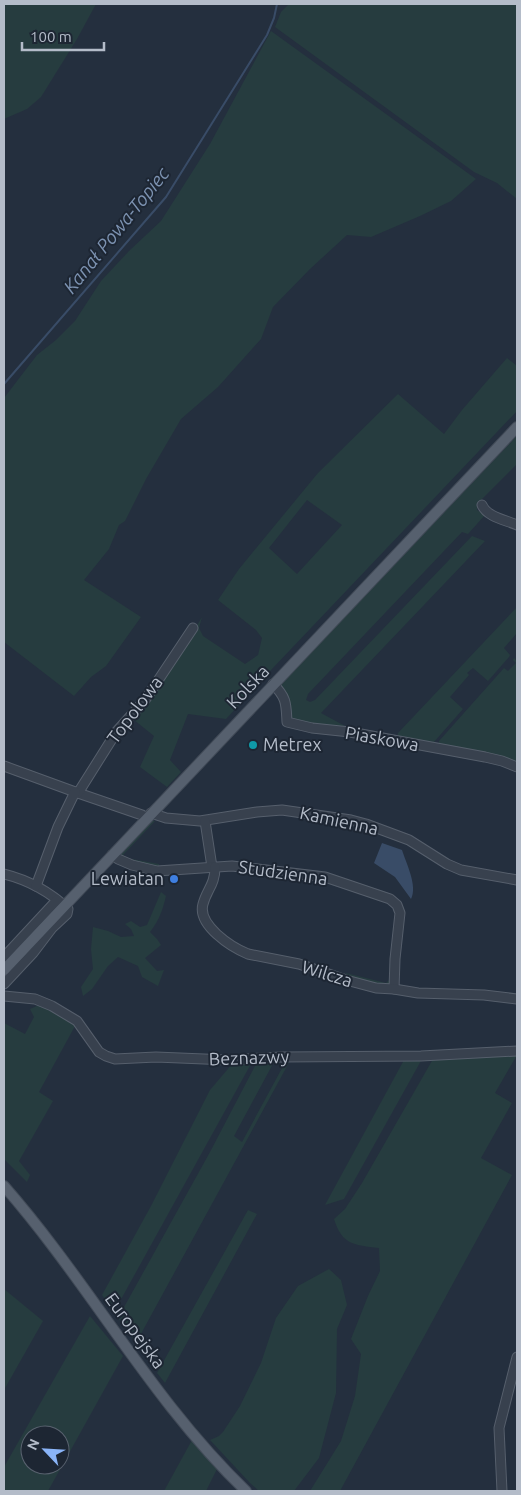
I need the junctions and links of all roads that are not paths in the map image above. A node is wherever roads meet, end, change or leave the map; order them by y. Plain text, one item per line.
1 (517, 427) edge
2 (482, 504) dead end
3 (517, 525) edge
4 (192, 628) dead end
5 (273, 684) junction
6 (517, 767) edge
7 (5, 769) edge
8 (76, 793) junction
9 (149, 815) junction
10 (205, 821) junction
11 (112, 855) junction
12 (214, 867) junction
13 (4, 874) edge
14 (517, 880) edge
15 (36, 886) junction
16 (60, 903) junction
17 (4, 957) edge
18 (4, 970) edge
19 (4, 984) edge
20 (394, 988) junction
21 (4, 996) edge
22 (517, 999) edge
23 (517, 1051) edge
24 (4, 1186) edge
25 (517, 1357) edge
26 (246, 1491) edge
27 (502, 1491) edge

1 - 5 main road, Kolska
2 - 3 street
4 - 8 street, Topolowa
5 - 6 street, Piaskowa
5 - 9 main road, Kolska
7 - 8 street
8 - 9 street
8 - 15 street, Topolowa
9 - 10 street, Kamienna
9 - 11 main road, Kolska
10 - 12 street, Wilcza
10 - 14 street, Kamienna
11 - 12 street, Studzienna
11 - 16 main road, Kolska
12 - 20 street, Wilcza
12 - 20 street, Studzienna
13 - 15 street
15 - 16 street
16 - 17 street
16 - 18 main road, Kolska
16 - 19 street
20 - 22 street, Wilcza
21 - 23 street, Beznazwy
24 - 26 main road, Europejska
25 - 27 street

